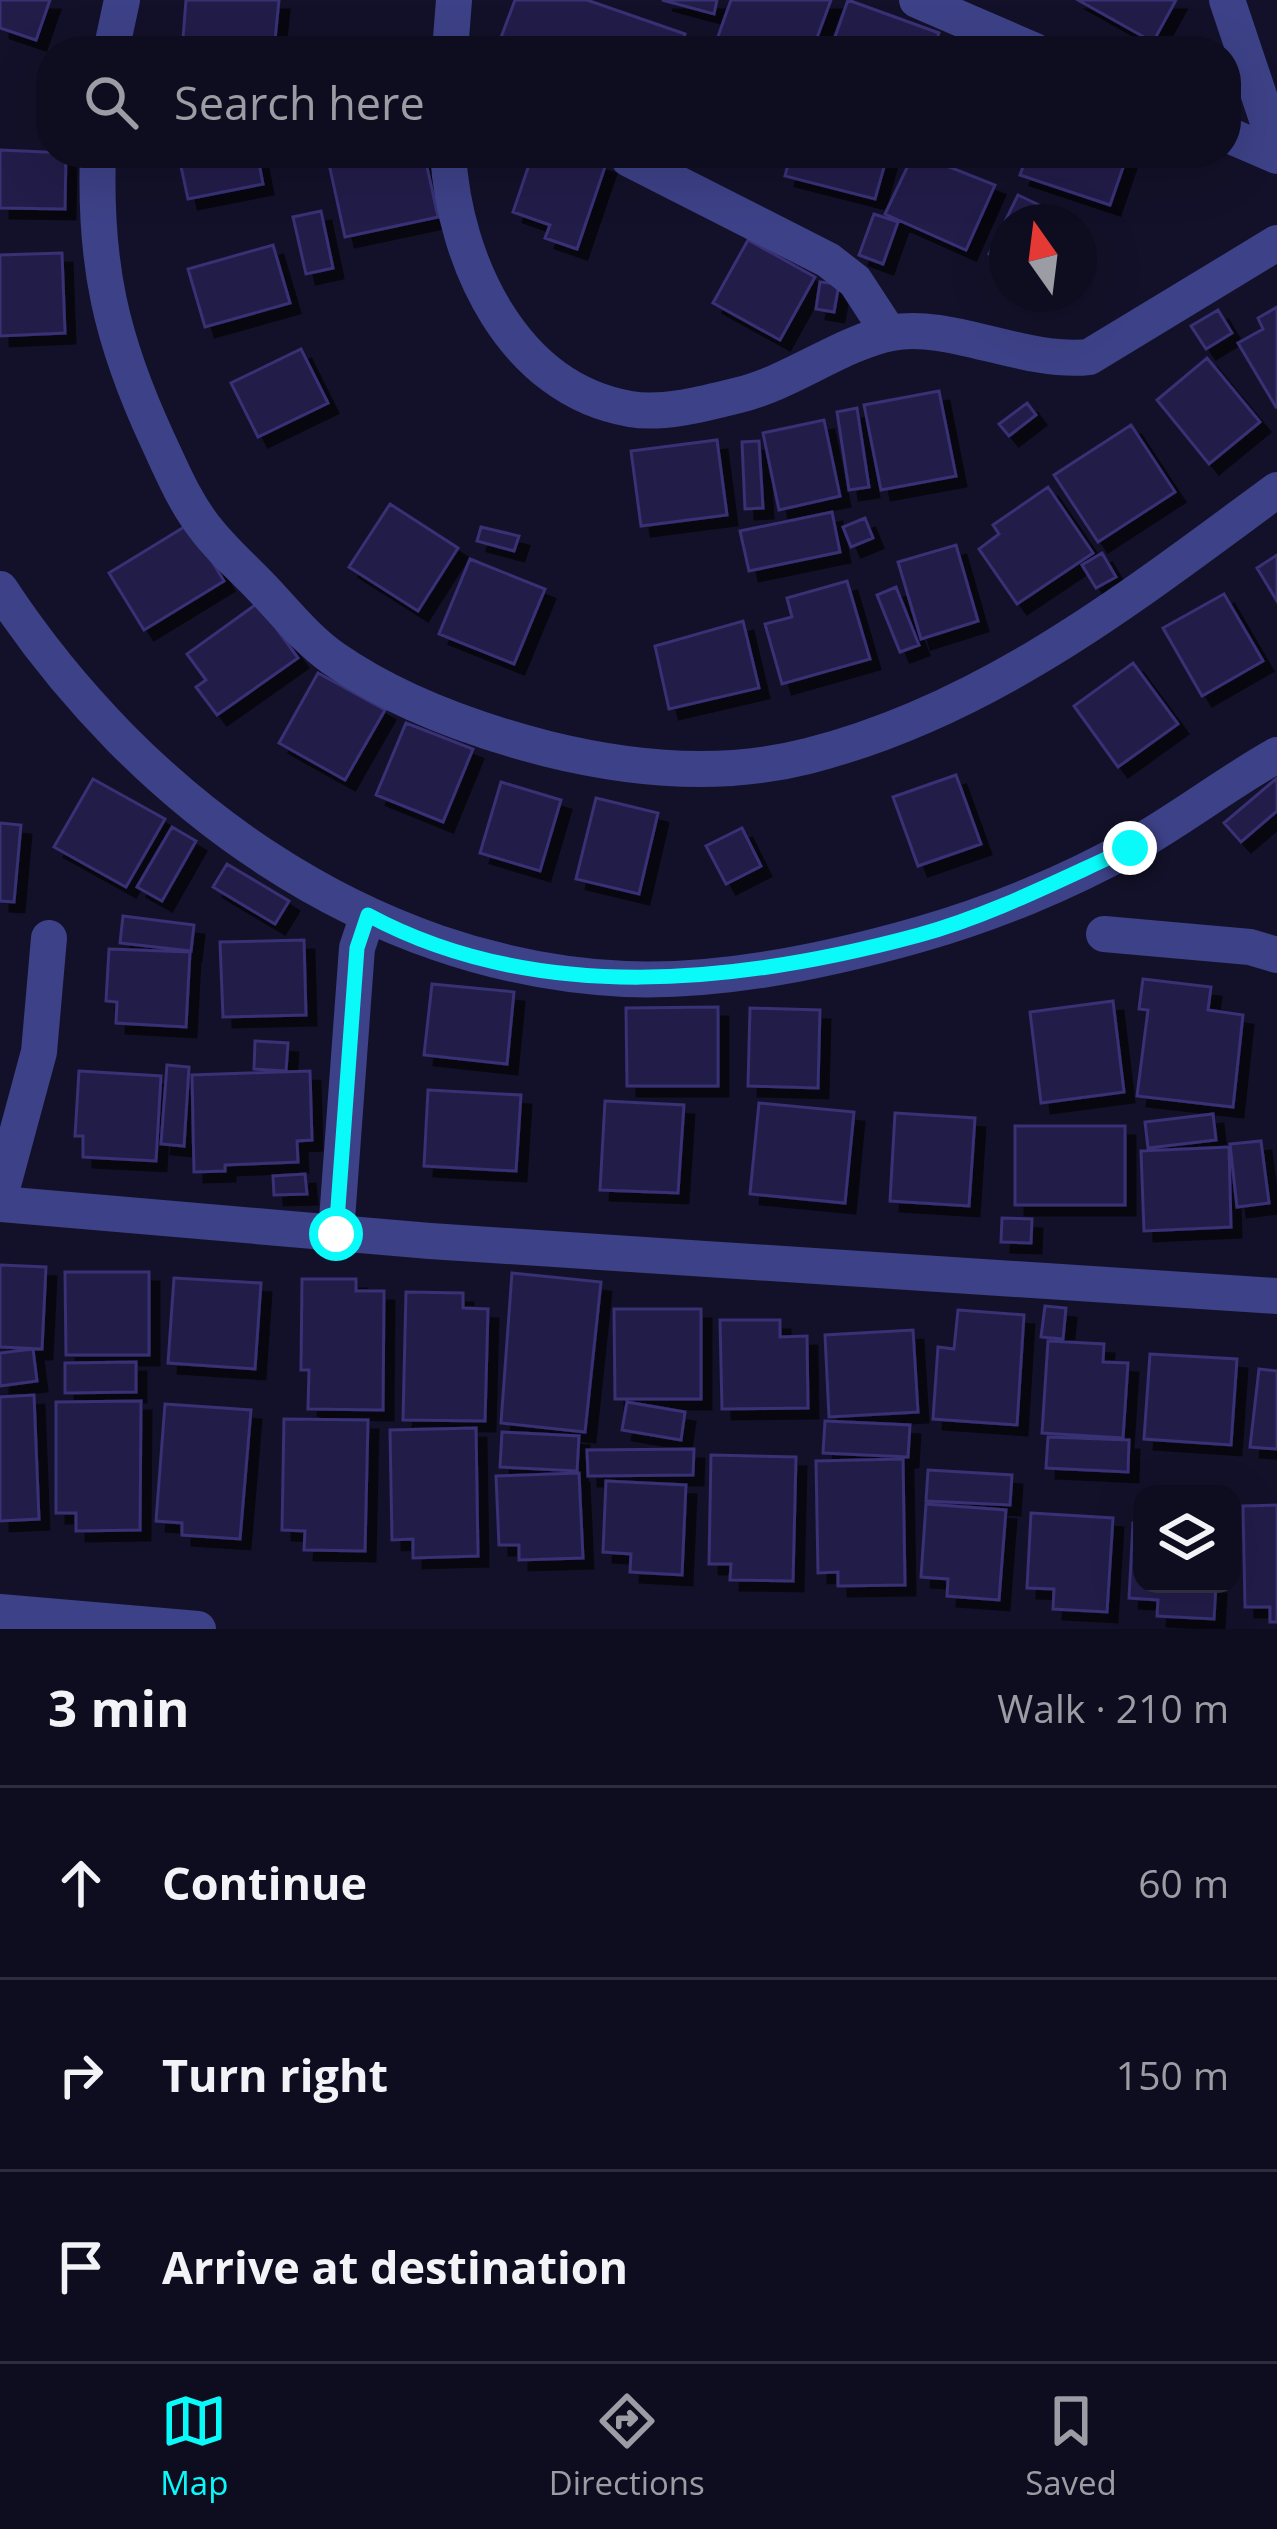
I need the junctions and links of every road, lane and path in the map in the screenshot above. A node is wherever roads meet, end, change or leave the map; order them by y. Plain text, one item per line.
1 (122, 0) edge
2 (454, 0) edge
3 (917, 0) edge
4 (1227, 0) edge
5 (114, 36) edge
6 (451, 36) edge
7 (1000, 36) edge
8 (1239, 36) edge
9 (1241, 43) edge
10 (1241, 140) edge
11 (1277, 153) edge
12 (97, 168) edge
13 (449, 168) edge
14 (647, 168) edge
15 (1277, 243) edge
16 (890, 333) junction
17 (1277, 490) edge
18 (0, 589) edge
19 (1277, 754) edge
20 (368, 915) junction
21 (1105, 934) dead end
22 (49, 938) dead end
23 (1277, 955) edge
24 (0, 1200) edge
25 (336, 1234) junction
26 (1277, 1294) edge
27 (0, 1612) edge
28 (198, 1629) edge

1 - 5 street
2 - 6 street
3 - 7 street
4 - 8 street
9 - 11 street
10 - 11 street
12 - 17 street
13 - 16 street
14 - 16 street
15 - 16 street
18 - 20 street
19 - 20 street
20 - 25 street
21 - 23 street
22 - 24 street
24 - 25 street
25 - 26 street
27 - 28 street

